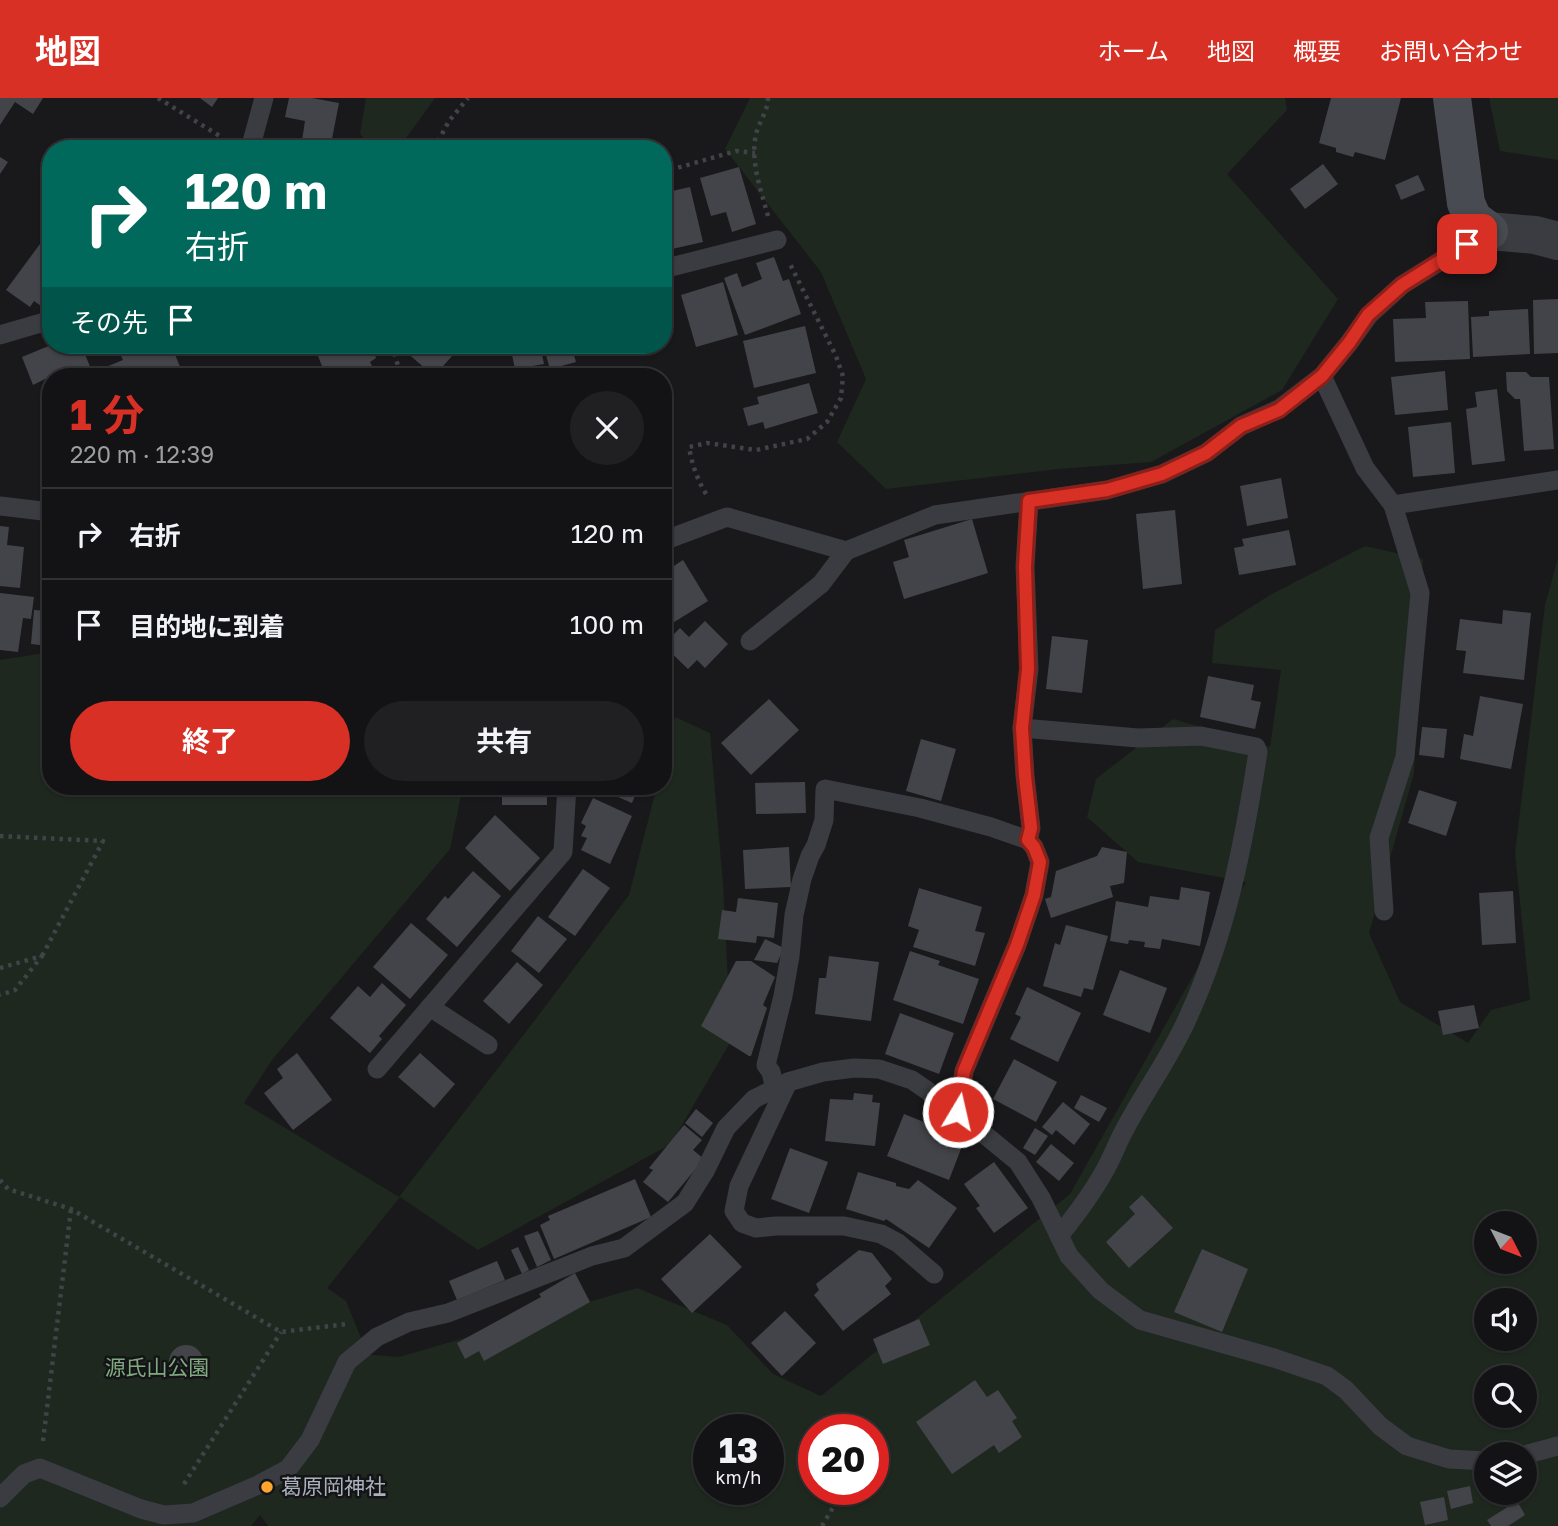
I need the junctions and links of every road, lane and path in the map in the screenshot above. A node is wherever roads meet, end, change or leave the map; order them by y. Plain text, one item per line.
1 (158, 98) edge
2 (264, 98) edge
3 (468, 98) edge
4 (768, 98) edge
5 (1452, 98) edge
6 (225, 140) edge
7 (252, 140) edge
8 (439, 140) edge
9 (755, 153) junction
10 (672, 169) edge
11 (1489, 231) junction
12 (777, 240) junction
13 (1558, 241) edge
14 (672, 267) edge
15 (42, 323) edge
16 (0, 335) edge
17 (1322, 376) junction
18 (1558, 480) edge
19 (1029, 501) junction
20 (1393, 505) junction
21 (0, 506) edge
22 (42, 511) edge
23 (720, 519) junction
24 (672, 538) edge
25 (846, 551) junction
26 (750, 641) dead end
27 (1022, 728) junction
28 (566, 795) edge
29 (0, 836) edge
30 (1028, 840) junction
31 (1384, 911) dead end
32 (42, 957) junction
33 (0, 968) edge
34 (0, 995) edge
35 (430, 1007) junction
36 (488, 1045) dead end
37 (377, 1069) dead end
38 (781, 1086) junction
39 (958, 1112) junction
40 (0, 1180) edge
41 (71, 1209) junction
42 (1059, 1236) junction
43 (934, 1274) dead end
44 (350, 1324) dead end
45 (281, 1332) junction
46 (1558, 1446) edge
47 (1537, 1452) edge
48 (1474, 1460) edge
49 (40, 1468) junction
50 (0, 1498) edge
51 (834, 1505) edge
52 (164, 1515) junction
53 (822, 1526) edge

1 - 6 path
2 - 7 lane
3 - 8 path
4 - 9 path
5 - 11 street
9 - 10 path
9 - 12 path
11 - 13 street
11 - 17 lane
12 - 14 lane
12 - 23 path
15 - 16 lane
17 - 19 lane
17 - 20 lane
18 - 20 lane
19 - 25 lane
19 - 27 lane
20 - 31 lane
21 - 22 lane
23 - 24 lane
23 - 25 lane
25 - 26 lane
27 - 30 lane
27 - 42 lane
28 - 35 lane
29 - 32 path
30 - 38 lane
30 - 39 lane
32 - 33 path
32 - 34 path
35 - 36 lane
35 - 37 lane
38 - 39 lane
38 - 43 lane
38 - 52 lane
39 - 42 lane
40 - 41 path
41 - 45 path
41 - 49 path
42 - 48 lane
44 - 45 path
45 - 52 path
46 - 47 lane
49 - 50 lane
49 - 52 lane
51 - 53 path

